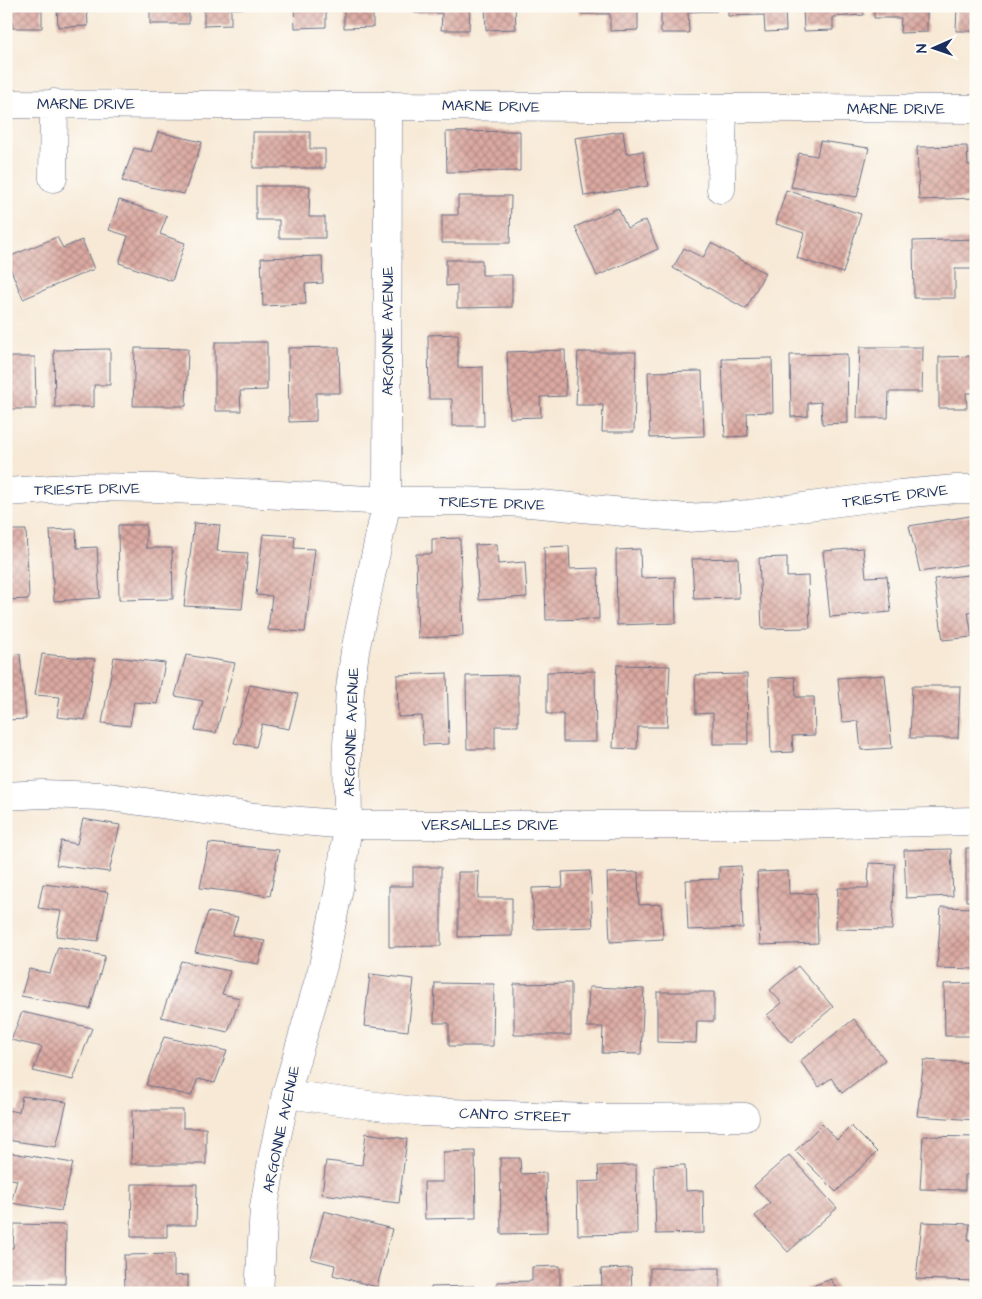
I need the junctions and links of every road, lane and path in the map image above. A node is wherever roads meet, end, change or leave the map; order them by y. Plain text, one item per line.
1 (54, 103) junction
2 (6, 104) edge
3 (388, 105) junction
4 (723, 108) junction
5 (976, 109) edge
6 (53, 178) dead end
7 (721, 188) dead end
8 (976, 489) edge
9 (6, 492) edge
10 (387, 502) junction
11 (6, 796) edge
12 (976, 821) edge
13 (348, 825) junction
14 (286, 1094) junction
15 (745, 1117) dead end
16 (259, 1293) edge

1 - 2 street, MARNE DRIVE
1 - 3 street, MARNE DRIVE
1 - 6 street
3 - 4 street, MARNE DRIVE
3 - 10 street, ARGONNE AVENUE
4 - 5 street, MARNE DRIVE
4 - 7 street
8 - 10 street, TRIESTE DRIVE
9 - 10 street, TRIESTE DRIVE
10 - 13 street, ARGONNE AVENUE
11 - 13 street, VERSAILLES DRIVE
12 - 13 street, VERSAILLES DRIVE
13 - 14 street, ARGONNE AVENUE
14 - 15 street, CANTO STREET
14 - 16 street, ARGONNE AVENUE

